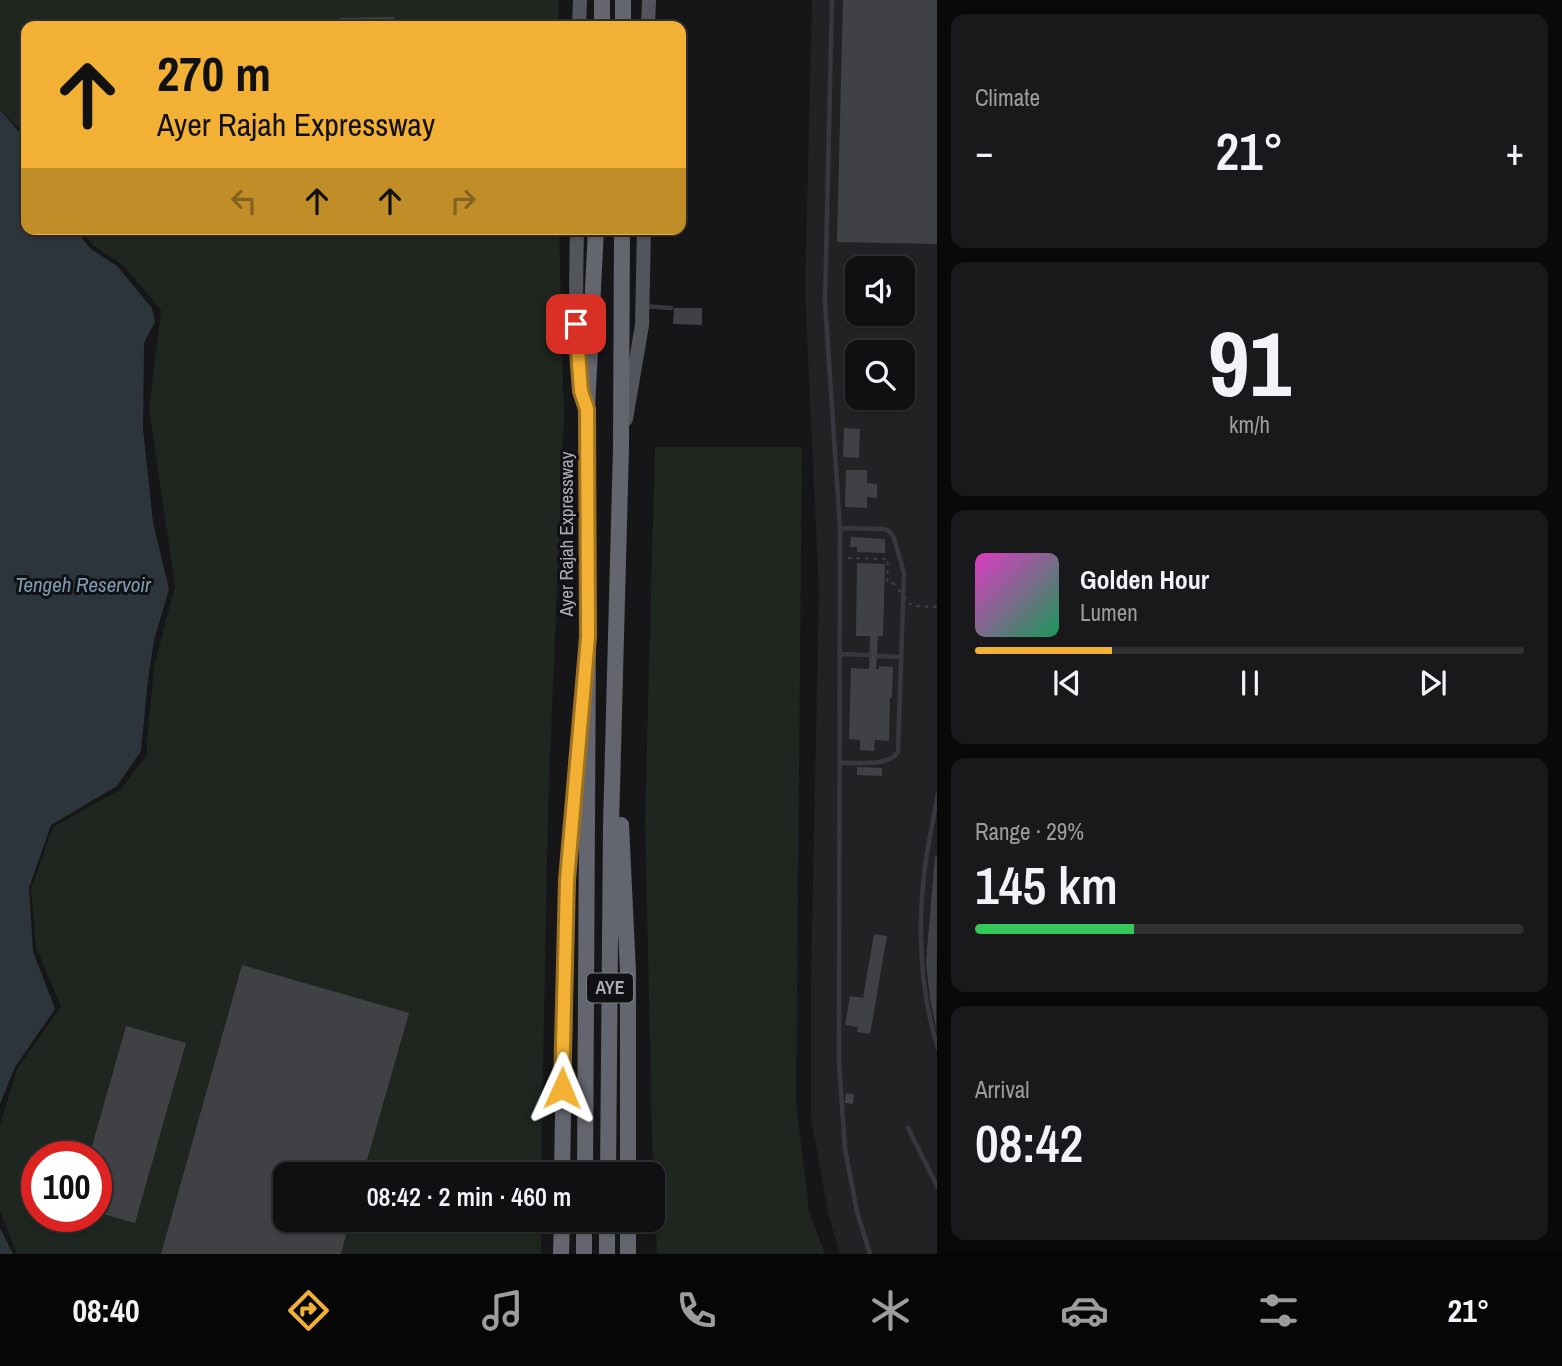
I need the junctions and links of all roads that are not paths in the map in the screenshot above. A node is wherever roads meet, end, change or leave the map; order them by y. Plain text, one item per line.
1 (580, 0) edge
2 (602, 0) edge
3 (623, 0) edge
4 (649, 0) edge
5 (832, 0) edge
6 (579, 21) edge
7 (602, 21) edge
8 (623, 21) edge
9 (648, 21) edge
10 (577, 235) edge
11 (596, 235) edge
12 (622, 235) edge
13 (644, 235) edge
14 (649, 235) edge
15 (643, 249) junction
16 (642, 306) junction
17 (671, 307) dead end
18 (587, 409) junction
19 (621, 448) junction
20 (840, 528) junction
21 (588, 637) junction
22 (839, 654) junction
23 (870, 655) dead end
24 (877, 656) dead end
25 (901, 657) junction
26 (840, 762) junction
27 (937, 794) edge
28 (613, 801) junction
29 (937, 1048) edge
30 (908, 1128) dead end
31 (562, 1162) edge
32 (585, 1162) edge
33 (608, 1162) edge
34 (628, 1162) edge
35 (937, 1188) edge
36 (562, 1232) edge
37 (584, 1232) edge
38 (607, 1232) edge
39 (628, 1232) edge
40 (561, 1254) edge
41 (584, 1254) edge
42 (607, 1254) edge
43 (628, 1254) edge
44 (870, 1254) edge

1 - 6 main road
2 - 7 highway
3 - 8 highway
4 - 9 main road
5 - 20 lane
10 - 18 main road
11 - 18 highway, Ayer Rajah Expressway / AYE
12 - 19 highway, AYE
13 - 15 main road
14 - 15 lane
15 - 16 main road
16 - 17 lane
16 - 19 main road
18 - 21 highway, Ayer Rajah Expressway / AYE
19 - 28 highway, AYE
20 - 22 lane
20 - 25 lane
21 - 31 highway
21 - 32 highway, Ayer Rajah Expressway / AYE
22 - 23 lane
22 - 26 lane
24 - 25 lane
25 - 26 lane
26 - 44 lane
27 - 29 lane
28 - 33 highway, AYE
28 - 34 highway
30 - 35 lane
36 - 40 highway
37 - 41 highway
38 - 42 highway
39 - 43 highway

